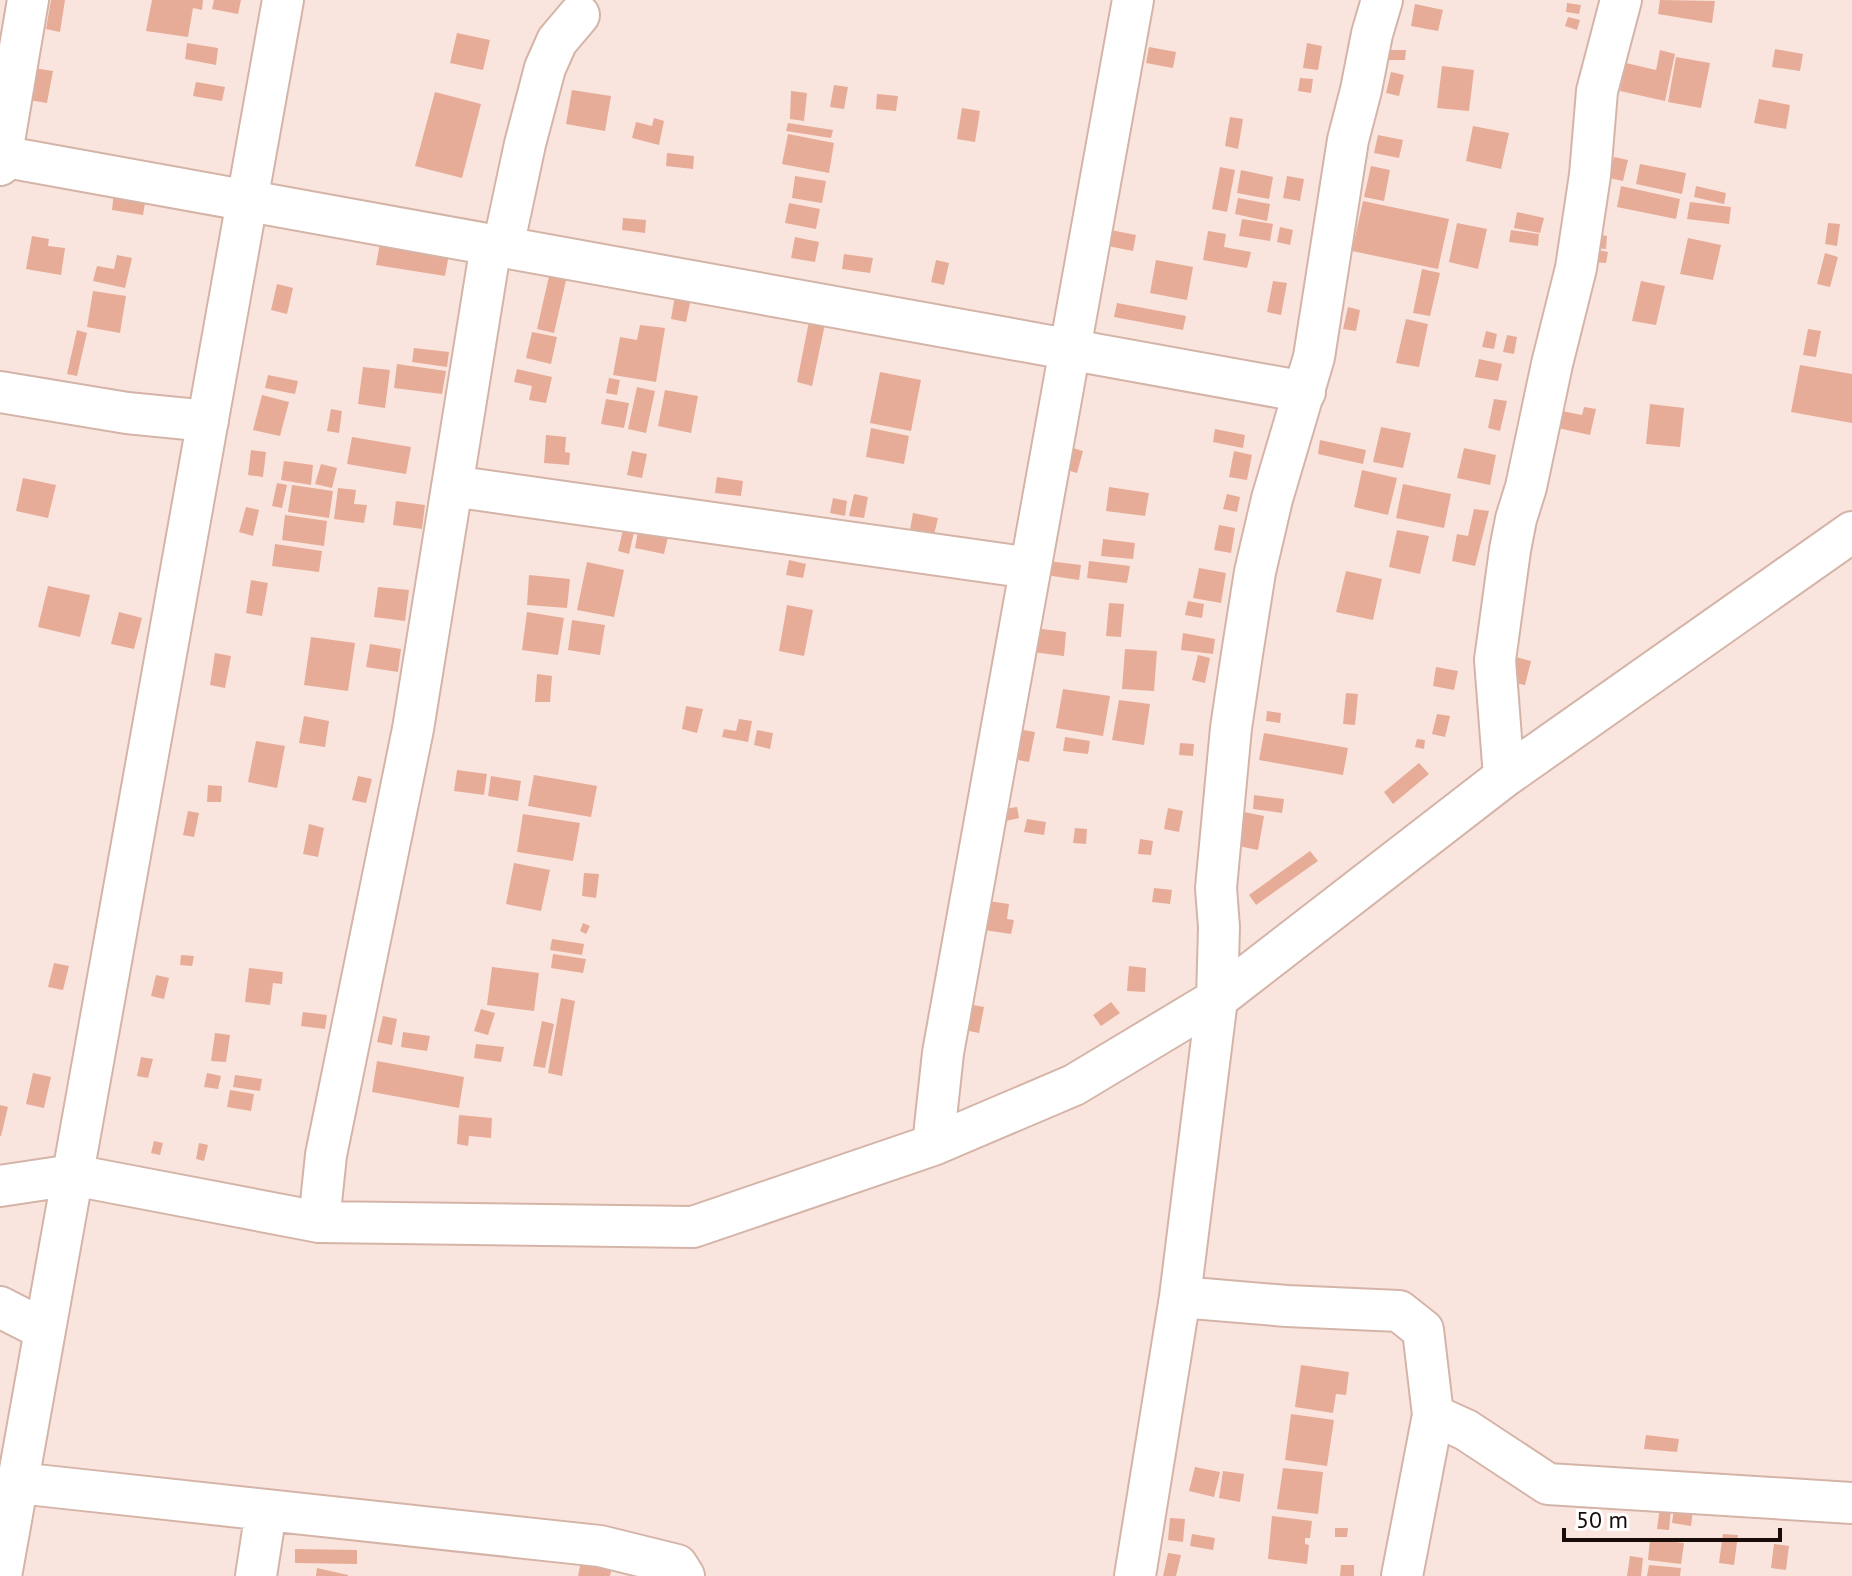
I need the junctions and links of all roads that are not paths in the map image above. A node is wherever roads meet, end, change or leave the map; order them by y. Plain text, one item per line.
1 (28, 0) edge
2 (283, 0) edge
3 (1133, 0) edge
4 (1382, 0) edge
5 (1621, 0) edge
6 (579, 15) dead end
7 (1, 159) edge
8 (247, 200) junction
9 (497, 246) junction
10 (1069, 349) junction
11 (0, 392) edge
12 (1305, 392) junction
13 (208, 421) junction
14 (452, 486) junction
15 (1852, 532) edge
16 (1030, 568) junction
17 (1504, 777) junction
18 (1217, 999) junction
19 (933, 1145) junction
20 (73, 1175) junction
21 (0, 1186) edge
22 (319, 1222) junction
23 (1180, 1297) junction
24 (0, 1307) edge
25 (45, 1330) junction
26 (1433, 1415) junction
27 (18, 1483) junction
28 (1852, 1503) edge
29 (266, 1511) junction
30 (1, 1576) edge
31 (256, 1576) edge
32 (684, 1576) edge
33 (1135, 1576) edge
34 (1402, 1576) edge

1 - 7 street
2 - 8 street
3 - 10 street
4 - 12 street
5 - 17 street
6 - 9 street
7 - 8 street
8 - 9 street
8 - 13 street
9 - 10 street
9 - 14 street
10 - 12 street
10 - 16 street
11 - 13 street
12 - 18 street
13 - 20 street
14 - 16 street
14 - 22 street
15 - 17 street
16 - 19 street
17 - 18 street
18 - 19 street
18 - 23 street
19 - 22 street
20 - 21 street
20 - 22 street
20 - 25 street
23 - 26 street
23 - 33 street
24 - 25 street
25 - 27 street
26 - 28 street
26 - 34 street
27 - 29 street
27 - 30 street
29 - 31 street
29 - 32 street

